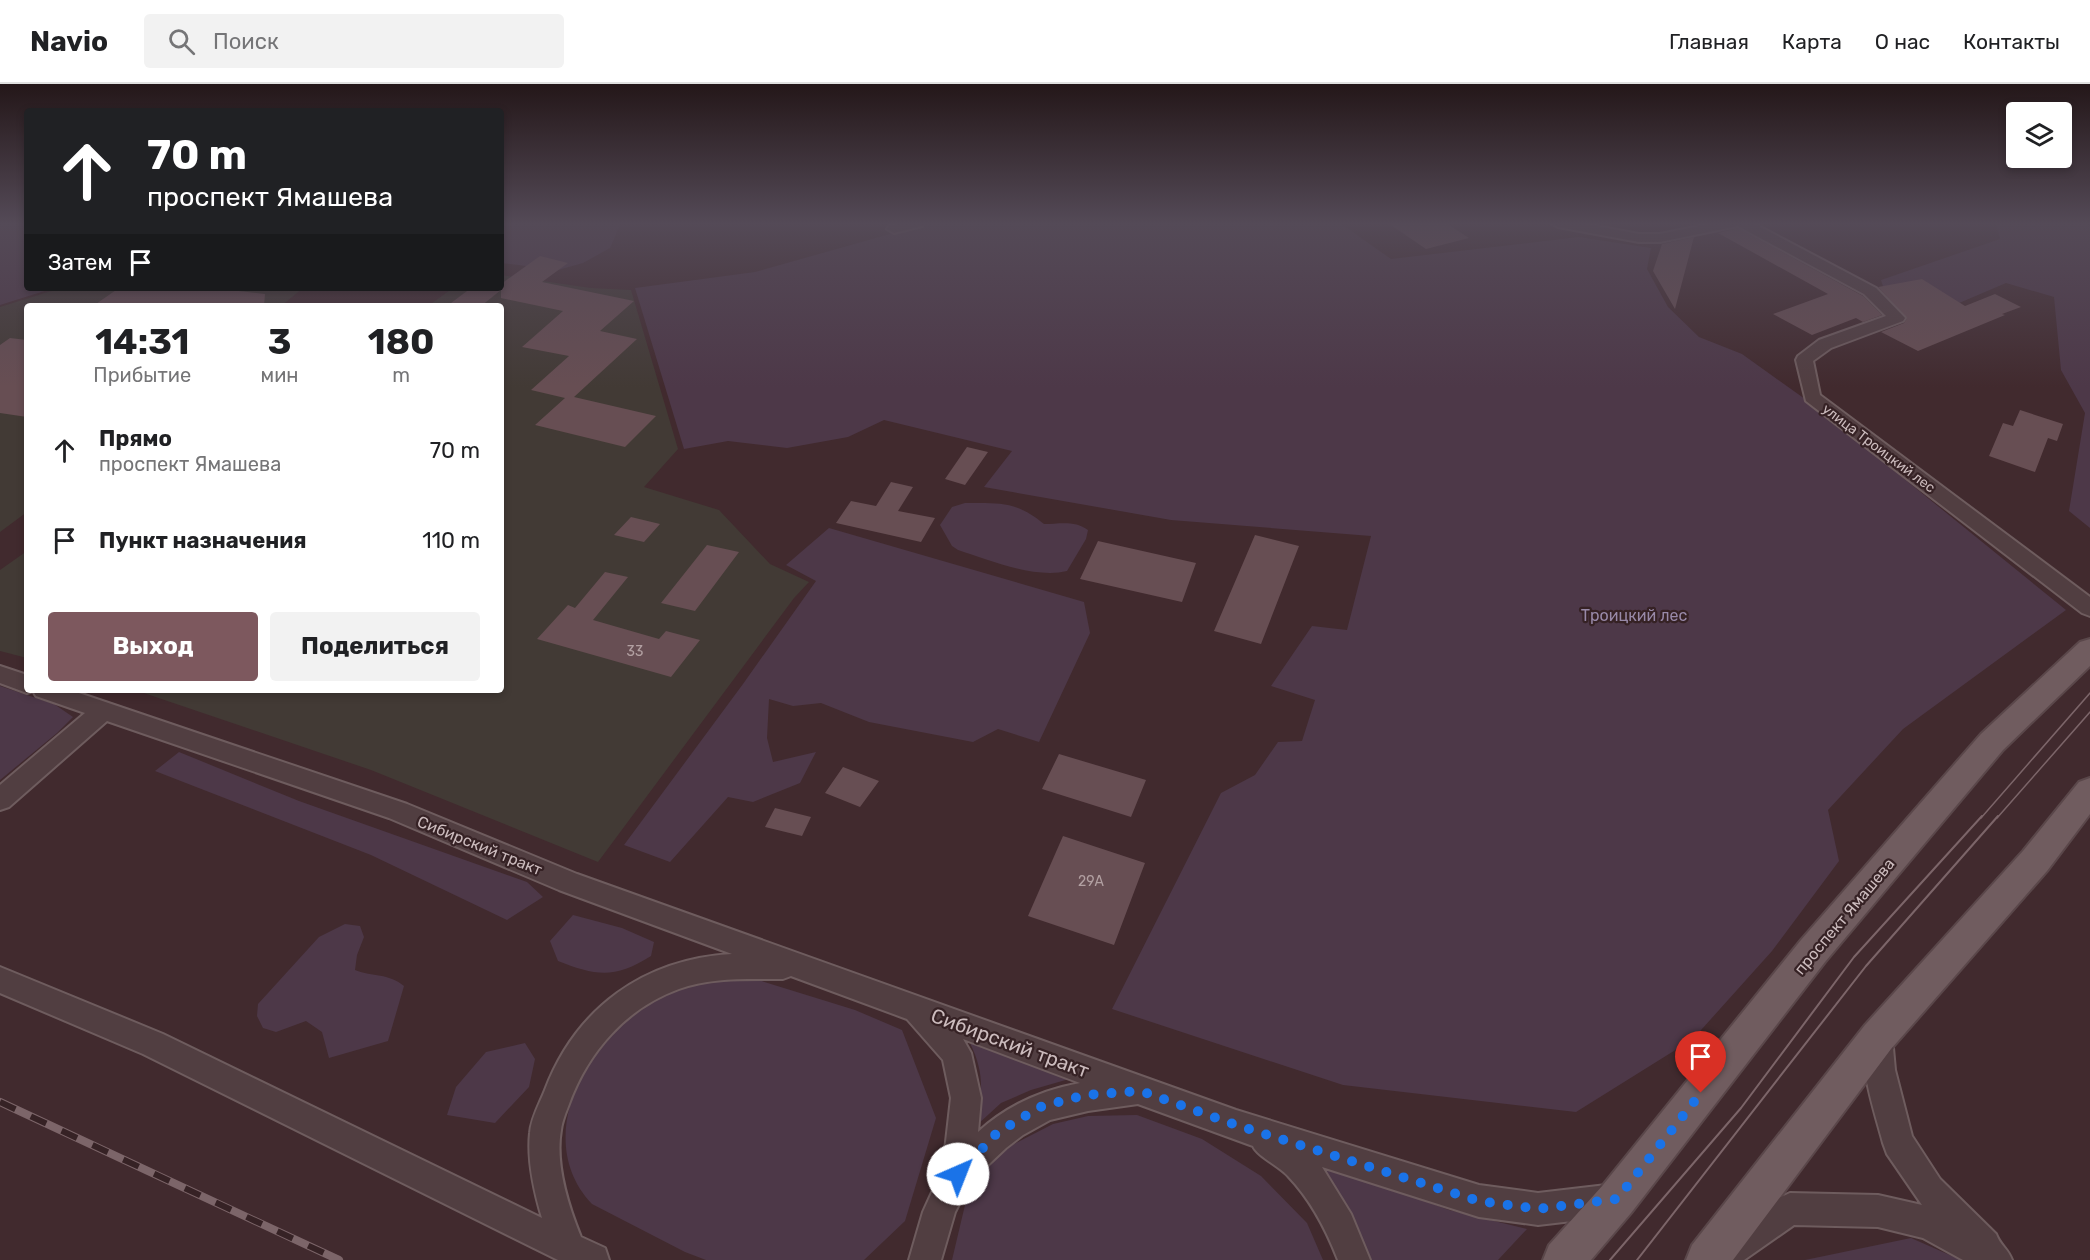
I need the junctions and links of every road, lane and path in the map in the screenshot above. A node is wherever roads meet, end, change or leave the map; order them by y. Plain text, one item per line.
1 (1845, 278) edge
2 (2090, 608) edge
3 (2090, 649) edge
4 (0, 674) edge
5 (24, 683) edge
6 (52, 693) edge
7 (102, 711) junction
8 (2090, 791) edge
9 (0, 800) edge
10 (800, 966) junction
11 (0, 980) edge
12 (913, 1008) junction
13 (1878, 1036) junction
14 (1141, 1091) junction
15 (1236, 1125) junction
16 (958, 1174) junction
17 (1617, 1199) junction
18 (580, 1253) edge
19 (922, 1258) edge
20 (1354, 1260) edge
21 (1564, 1260) edge
22 (1707, 1260) edge
23 (1715, 1260) edge
24 (1997, 1260) edge

1 - 2 street, улица Троицкий лес
3 - 17 main road, проспект Ямашева
4 - 5 street
6 - 7 street, Сибирский тракт
7 - 9 street
7 - 10 street, Сибирский тракт
8 - 13 main road
10 - 12 street, Сибирский тракт
10 - 18 street
11 - 18 street
12 - 14 street, Сибирский тракт
12 - 16 street, Сибирский тракт
13 - 22 main road
13 - 24 street
14 - 15 street, Сибирский тракт
14 - 16 street, Сибирский тракт
15 - 17 street
15 - 20 street
16 - 19 street, Сибирский тракт
17 - 21 main road, проспект Ямашева
23 - 24 street

